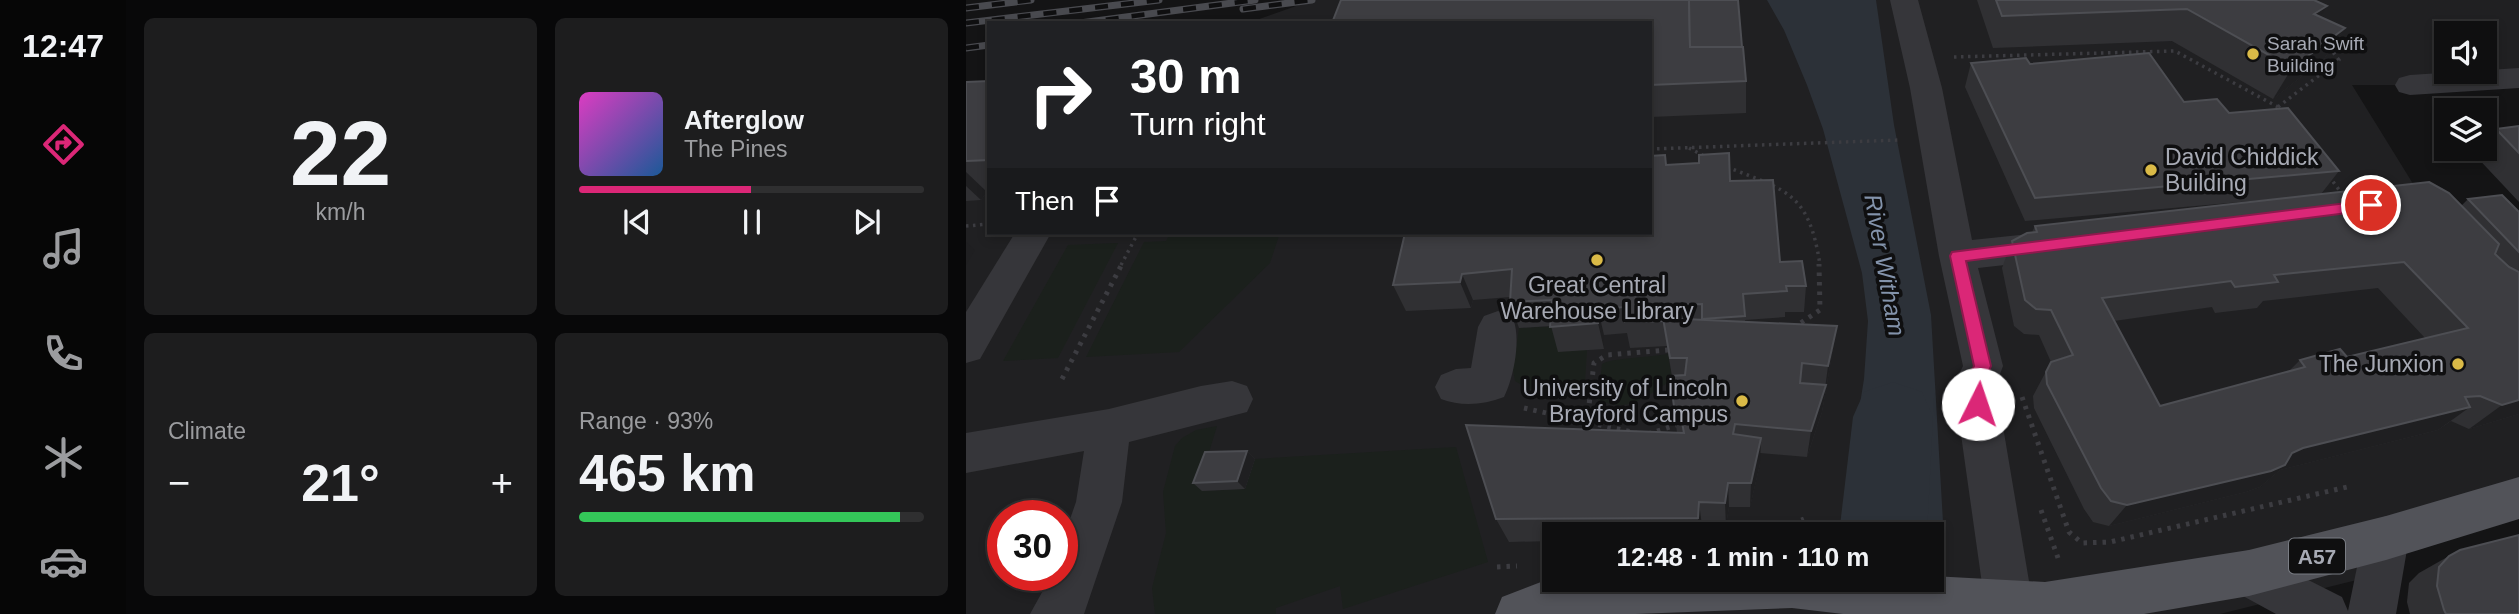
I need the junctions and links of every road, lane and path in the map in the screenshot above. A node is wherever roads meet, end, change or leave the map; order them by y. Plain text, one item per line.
1 (1904, 0) edge
2 (2324, 40) edge
3 (1918, 58) junction
4 (2519, 78) edge
5 (2410, 85) dead end
6 (2278, 107) junction
7 (2286, 118) edge
8 (1898, 140) dead end
9 (1689, 148) junction
10 (1652, 149) edge
11 (1709, 158) edge
12 (1719, 163) edge
13 (2327, 174) edge
14 (2344, 196) edge
15 (987, 225) edge
16 (966, 226) edge
17 (1032, 235) edge
18 (1137, 235) edge
19 (2096, 240) edge
20 (1957, 256) junction
21 (1499, 327) dead end
22 (1788, 331) edge
23 (966, 347) edge
24 (1668, 350) edge
25 (1062, 379) dead end
26 (2018, 385) dead end
27 (1456, 387) dead end
28 (1232, 399) dead end
29 (1524, 408) dead end
30 (1587, 422) junction
31 (1676, 425) edge
32 (1110, 428) junction
33 (966, 453) edge
34 (2347, 486) dead end
35 (2519, 498) edge
36 (1804, 519) dead end
37 (1796, 522) edge
38 (2386, 538) junction
39 (2249, 573) junction
40 (2009, 605) junction
41 (1069, 608) edge
42 (1519, 614) edge
43 (2325, 614) edge
44 (2372, 614) edge

1 - 3 street
2 - 6 path
3 - 6 path
3 - 20 street
4 - 5 street
6 - 7 path
8 - 9 path
9 - 10 path
9 - 11 path
12 - 22 path
13 - 14 path
15 - 16 path
17 - 23 street
18 - 25 path
19 - 20 street
20 - 40 street
21 - 27 street
24 - 30 path
26 - 34 path
28 - 32 street
29 - 30 path
30 - 31 path
32 - 33 street
32 - 41 street
35 - 38 main road, A57
36 - 37 path
38 - 39 main road, A57
38 - 44 street
39 - 40 main road, A57
39 - 43 street
40 - 42 main road, A57

